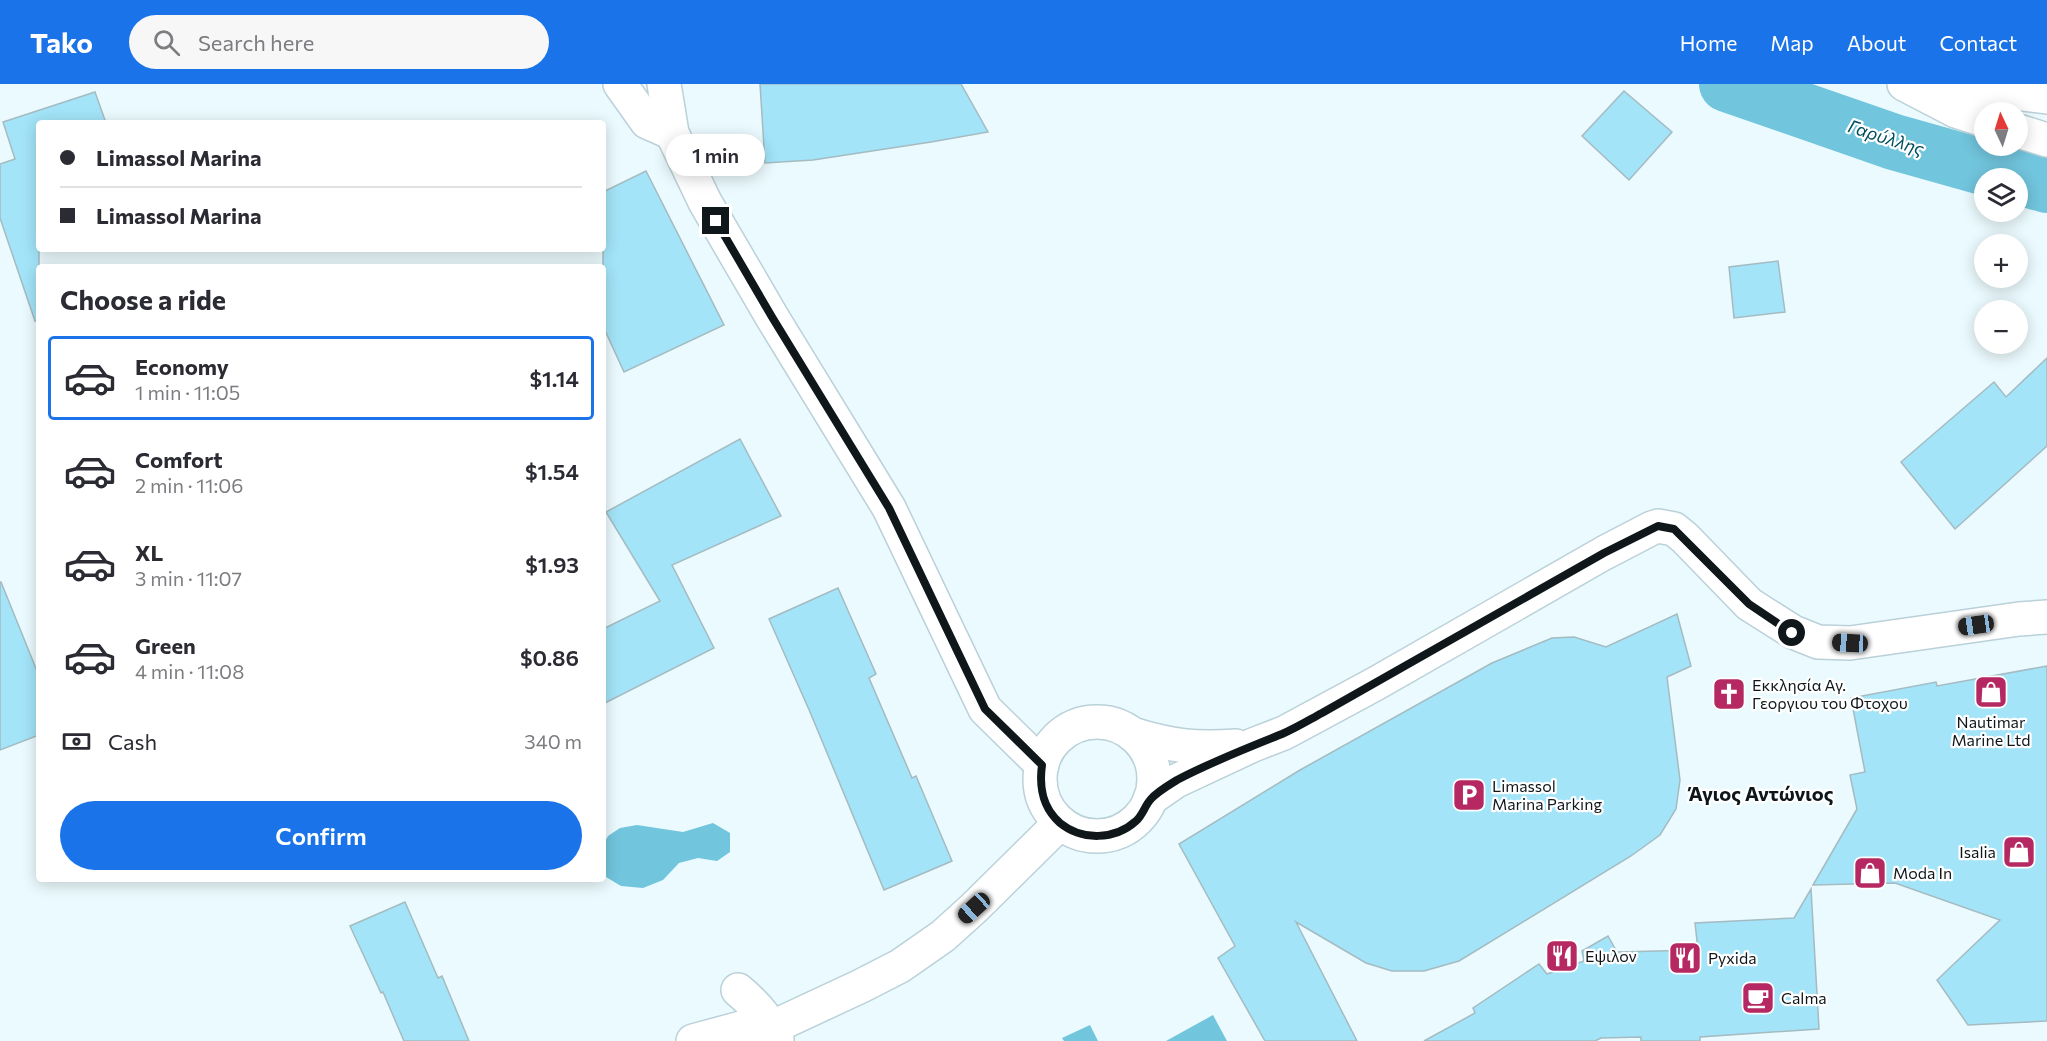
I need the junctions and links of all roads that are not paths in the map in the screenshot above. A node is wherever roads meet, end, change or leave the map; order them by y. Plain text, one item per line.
1 (620, 84) edge
2 (664, 84) edge
3 (1904, 84) edge
4 (1944, 84) edge
5 (2047, 97) edge
6 (1974, 117) edge
7 (672, 133) junction
8 (2028, 134) edge
9 (2047, 140) edge
10 (2047, 617) edge
11 (1132, 734) junction
12 (1252, 745) junction
13 (1042, 765) junction
14 (1150, 799) junction
15 (1060, 823) junction
16 (738, 990) dead end
17 (766, 1036) edge
18 (693, 1041) edge

1 - 7 street
2 - 7 street
3 - 6 street
4 - 5 street
7 - 13 street
8 - 9 street
10 - 12 street
11 - 12 street
11 - 13 street
11 - 14 street
12 - 14 street
13 - 15 street
14 - 15 street
15 - 17 street
16 - 17 street
17 - 18 street

